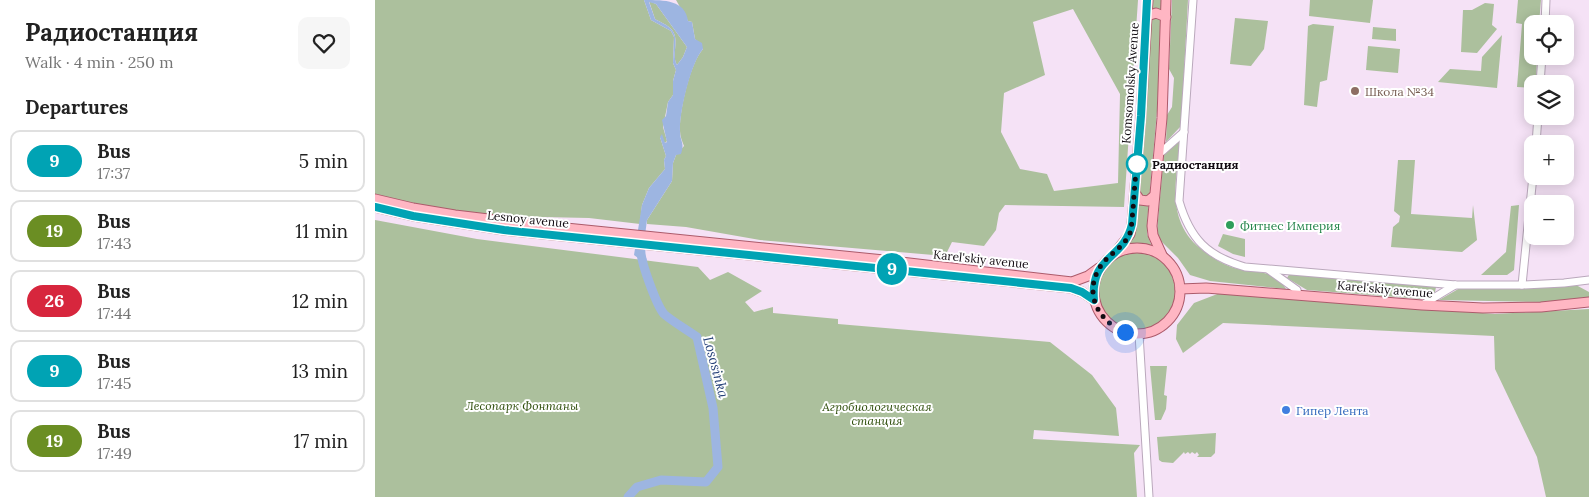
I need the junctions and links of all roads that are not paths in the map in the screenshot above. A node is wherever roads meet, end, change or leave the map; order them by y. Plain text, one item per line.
1 (1147, 0) edge
2 (1166, 0) edge
3 (1193, 0) edge
4 (1546, 0) edge
5 (1545, 15) edge
6 (1147, 16) junction
7 (1166, 17) junction
8 (1184, 132) junction
9 (1159, 154) junction
10 (1532, 185) edge
11 (1135, 193) junction
12 (1154, 196) junction
13 (375, 199) edge
14 (375, 207) edge
15 (565, 232) junction
16 (738, 250) joint
17 (1115, 253) junction
18 (1161, 255) junction
19 (884, 265) junction
20 (1099, 268) junction
21 (1267, 269) junction
22 (1589, 280) edge
23 (1580, 282) junction
24 (1456, 285) junction
25 (1522, 285) junction
26 (1589, 288) edge
27 (1180, 289) junction
28 (1298, 294) junction
29 (1094, 300) junction
30 (1589, 302) edge
31 (1422, 305) junction
32 (1139, 334) junction
33 (1149, 497) edge

1 - 6 main road, Komsomolsky Avenue
2 - 7 main road
3 - 8 street
4 - 5 street
6 - 7 main road
6 - 11 main road, Komsomolsky Avenue
7 - 9 main road
8 - 9 street
8 - 21 street
9 - 12 main road
10 - 25 street
11 - 12 main road
11 - 17 main road, Komsomolsky Avenue
12 - 18 main road
13 - 15 main road, Lesnoy avenue
14 - 15 main road, Lesnoy avenue
15 - 16 main road, Lesnoy avenue
16 - 19 main road, Karel'skiy avenue
17 - 18 main road
17 - 20 main road
18 - 27 main road
19 - 20 main road, Karel'skiy avenue
19 - 29 main road, Karel'skiy avenue
20 - 29 main road
21 - 24 street
21 - 28 street
22 - 23 street
23 - 25 street
23 - 26 street
24 - 25 street
24 - 31 street
27 - 28 main road, Karel'skiy avenue
27 - 32 main road
28 - 31 main road, Karel'skiy avenue
29 - 32 main road
30 - 31 main road, Karel'skiy avenue
32 - 33 street

